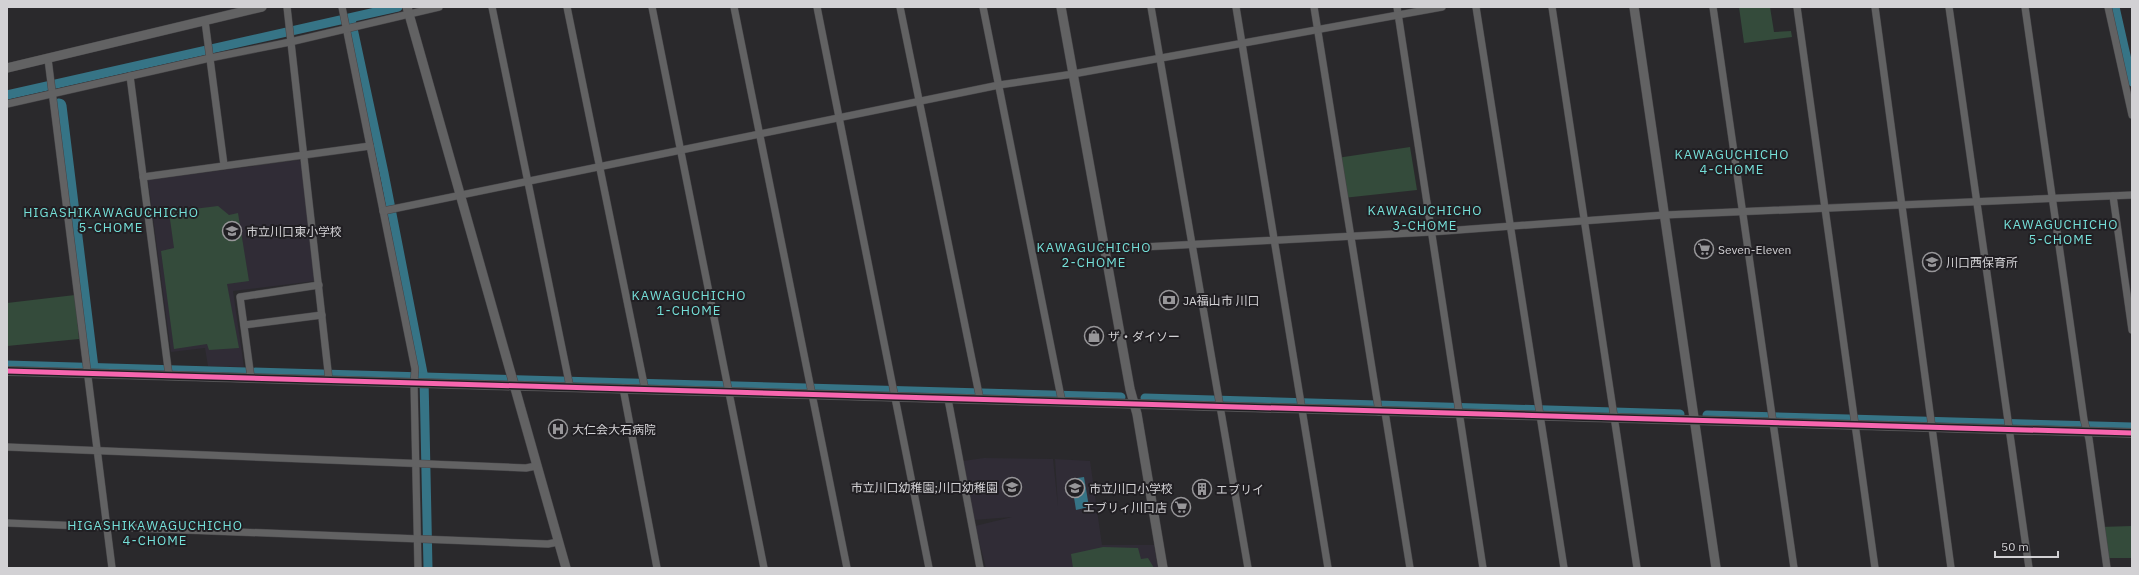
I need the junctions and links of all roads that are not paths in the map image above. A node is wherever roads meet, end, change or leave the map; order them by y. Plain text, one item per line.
1 (262, 7) edge
2 (287, 7) edge
3 (439, 7) edge
4 (492, 7) edge
5 (568, 7) edge
6 (652, 7) edge
7 (734, 7) edge
8 (818, 7) edge
9 (900, 7) edge
10 (983, 7) edge
11 (1061, 7) edge
12 (1150, 7) edge
13 (1236, 7) edge
14 (1314, 7) edge
15 (1397, 7) edge
16 (1442, 7) edge
17 (1476, 7) edge
18 (1552, 7) edge
19 (1634, 7) edge
20 (1713, 7) edge
21 (1797, 7) edge
22 (1875, 7) edge
23 (1949, 7) edge
24 (2025, 7) edge
25 (2108, 7) edge
26 (342, 9) edge
27 (230, 10) edge
28 (408, 11) edge
29 (1398, 15) junction
30 (205, 21) junction
31 (349, 27) junction
32 (1319, 30) junction
33 (290, 42) junction
34 (1242, 44) junction
35 (210, 58) junction
36 (1159, 58) junction
37 (48, 59) junction
38 (7, 68) edge
39 (1073, 74) junction
40 (130, 76) junction
41 (999, 85) junction
42 (52, 94) junction
43 (920, 102) junction
44 (7, 104) edge
45 (2132, 115) edge
46 (840, 117) junction
47 (759, 134) junction
48 (370, 146) junction
49 (680, 150) junction
50 (304, 155) junction
51 (224, 165) junction
52 (600, 166) junction
53 (143, 177) junction
54 (528, 181) junction
55 (458, 195) junction
56 (2132, 195) edge
57 (2113, 196) junction
58 (2052, 200) junction
59 (1978, 201) junction
60 (1902, 205) junction
61 (1826, 208) junction
62 (383, 211) junction
63 (1743, 212) junction
64 (1664, 215) junction
65 (1585, 221) junction
66 (1510, 225) junction
67 (1431, 232) junction
68 (1352, 236) junction
69 (1276, 240) junction
70 (1192, 246) junction
71 (1105, 249) junction
72 (319, 285) junction
73 (322, 315) junction
74 (244, 325) junction
75 (2132, 330) edge
76 (7, 370) edge
77 (87, 373) junction
78 (169, 376) junction
79 (251, 378) junction
80 (329, 380) junction
81 (415, 383) junction
82 (514, 386) junction
83 (570, 387) junction
84 (623, 388) junction
85 (645, 389) junction
86 (729, 392) junction
87 (812, 395) junction
88 (897, 397) junction
89 (948, 399) junction
90 (980, 399) junction
91 (1062, 402) junction
92 (1134, 405) junction
93 (1220, 407) junction
94 (1303, 410) junction
95 (1382, 412) junction
96 (1459, 414) junction
97 (1541, 417) junction
98 (1614, 418) junction
99 (1694, 421) junction
100 (1773, 423) junction
101 (1855, 426) junction
102 (1932, 428) junction
103 (2009, 430) junction
104 (2086, 432) junction
105 (2132, 434) edge
106 (7, 447) edge
107 (97, 451) junction
108 (417, 462) junction
109 (536, 466) junction
110 (7, 523) edge
111 (107, 527) junction
112 (419, 539) junction
113 (558, 542) junction
114 (112, 568) edge
115 (418, 568) edge
116 (566, 568) edge
117 (657, 568) edge
118 (764, 568) edge
119 (847, 568) edge
120 (929, 568) edge
121 (980, 568) edge
122 (1163, 568) edge
123 (1248, 568) edge
124 (1328, 568) edge
125 (1410, 568) edge
126 (1483, 568) edge
127 (1564, 568) edge
128 (1637, 568) edge
129 (1716, 568) edge
130 (1794, 568) edge
131 (1875, 568) edge
132 (1951, 568) edge
133 (2029, 568) edge
134 (2107, 568) edge

1 - 27 street
2 - 33 street
3 - 28 street
4 - 54 street
5 - 52 street
6 - 49 street
7 - 47 street
8 - 46 street
9 - 43 street
10 - 41 street
11 - 39 street
12 - 36 street
13 - 34 street
14 - 32 street
15 - 29 street
16 - 29 street
17 - 66 street
18 - 65 street
19 - 64 street
20 - 63 street
21 - 61 street
22 - 60 street
23 - 59 street
24 - 58 street
25 - 45 street
26 - 31 street
27 - 30 street
28 - 31 street
28 - 55 street
29 - 32 street
29 - 67 street
30 - 35 street
30 - 37 street
31 - 33 street
31 - 48 street
32 - 34 street
32 - 68 street
33 - 35 street
33 - 50 street
34 - 36 street
34 - 69 street
35 - 40 street
35 - 51 street
36 - 39 street
36 - 70 street
37 - 38 street
37 - 42 street
39 - 41 street
39 - 71 street
40 - 42 street
40 - 53 street
41 - 43 street
41 - 91 street
42 - 44 street
42 - 77 street
43 - 46 street
43 - 90 street
46 - 47 street
46 - 88 street
47 - 49 street
47 - 87 street
48 - 50 street
48 - 62 street
49 - 52 street
49 - 86 street
50 - 51 street
50 - 72 street
51 - 53 street
52 - 54 street
52 - 85 street
53 - 78 street
54 - 55 street
54 - 83 street
55 - 62 street
55 - 82 street
56 - 57 street
57 - 58 street
57 - 75 street
58 - 59 street
58 - 104 street
59 - 60 street
59 - 103 street
60 - 61 street
60 - 102 street
61 - 63 street
61 - 101 street
62 - 81 street
63 - 64 street
63 - 100 street
64 - 65 street
64 - 99 street
65 - 66 street
65 - 98 street
66 - 67 street
66 - 97 street
67 - 68 street
67 - 96 street
68 - 69 street
68 - 95 street
69 - 70 street
69 - 94 street
70 - 71 street
70 - 93 street
71 - 92 street
72 - 73 street
72 - 74 street
73 - 74 street
73 - 80 street
74 - 79 street
76 - 77 street
77 - 78 street
77 - 107 street
78 - 79 street
79 - 80 street
80 - 81 street
81 - 82 street
81 - 108 street
82 - 83 street
82 - 109 street
83 - 84 street
84 - 85 street
84 - 117 street
85 - 86 street
86 - 87 street
86 - 118 street
87 - 88 street
87 - 119 street
88 - 89 street
88 - 120 street
89 - 90 street
89 - 121 street
90 - 91 street
91 - 92 street
92 - 93 street
92 - 122 street
93 - 94 street
93 - 123 street
94 - 95 street
94 - 124 street
95 - 96 street
95 - 125 street
96 - 97 street
96 - 126 street
97 - 98 street
97 - 127 street
98 - 99 street
98 - 128 street
99 - 100 street
99 - 129 street
100 - 101 street
100 - 130 street
101 - 102 street
101 - 131 street
102 - 103 street
102 - 132 street
103 - 104 street
103 - 133 street
104 - 105 street
104 - 134 street
106 - 107 street
107 - 108 street
107 - 111 street
108 - 109 street
108 - 112 street
109 - 113 street
110 - 111 street
111 - 112 street
111 - 114 street
112 - 113 street
112 - 115 street
113 - 116 street

